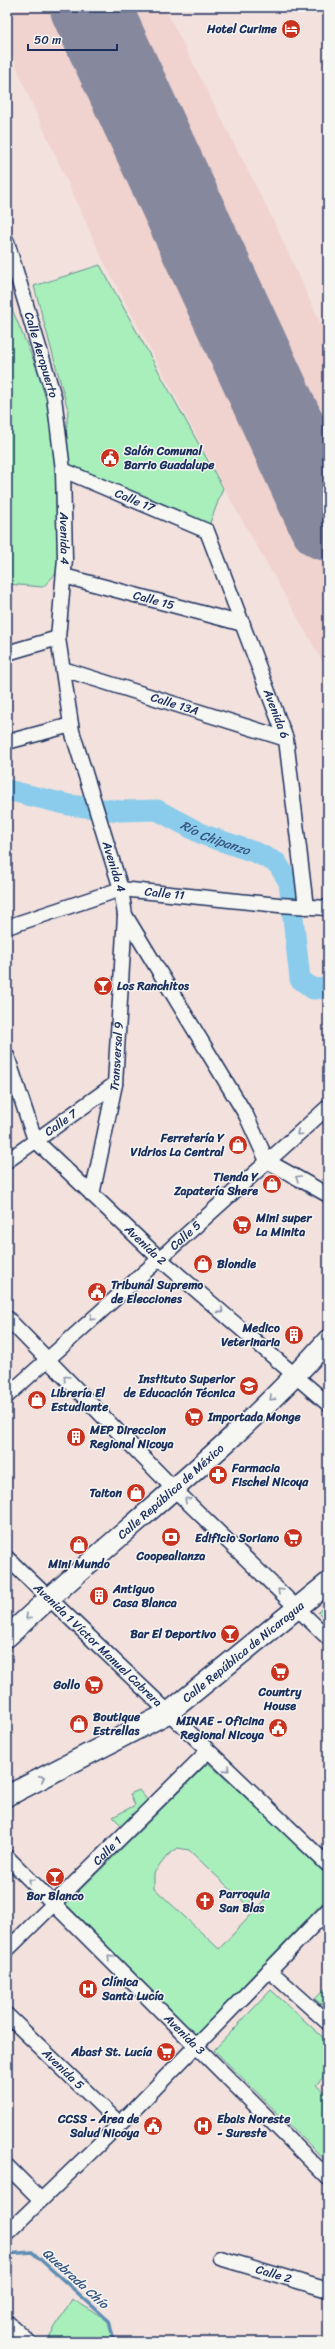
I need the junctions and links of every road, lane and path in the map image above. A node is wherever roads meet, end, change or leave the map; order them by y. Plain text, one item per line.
1 (7, 242) edge
2 (63, 470) junction
3 (207, 531) joint
4 (64, 576) junction
5 (243, 624) junction
6 (58, 638) junction
7 (7, 653) edge
8 (63, 669) junction
9 (71, 725) junction
10 (286, 739) junction
11 (7, 742) edge
12 (121, 888) junction
13 (302, 907) junction
14 (328, 908) edge
15 (125, 915) junction
16 (7, 927) edge
17 (7, 1056) edge
18 (115, 1084) junction
19 (328, 1107) edge
20 (35, 1140) junction
21 (7, 1161) edge
22 (267, 1161) junction
23 (92, 1195) junction
24 (328, 1195) edge
25 (160, 1258) junction
26 (7, 1318) edge
27 (328, 1340) edge
28 (47, 1359) junction
29 (296, 1376) junction
30 (7, 1396) edge
31 (328, 1404) edge
32 (174, 1488) junction
33 (7, 1558) edge
34 (328, 1583) edge
35 (49, 1597) junction
36 (299, 1608) junction
37 (7, 1637) edge
38 (328, 1638) edge
39 (168, 1713) junction
40 (208, 1751) junction
41 (7, 1796) edge
42 (7, 1857) edge
43 (328, 1865) edge
44 (54, 1904) junction
45 (328, 1910) edge
46 (7, 1950) edge
47 (269, 1970) junction
48 (7, 2015) edge
49 (328, 2023) edge
50 (197, 2045) junction
51 (120, 2124) junction
52 (7, 2166) edge
53 (328, 2178) edge
54 (41, 2200) junction
55 (7, 2233) edge
56 (220, 2258) dead end
57 (328, 2290) edge
58 (7, 2322) edge
59 (30, 2342) edge

1 - 2 street, Calle Aeropuerto
2 - 3 street, Calle 17
2 - 4 street, Avenida 4
3 - 5 street, Avenida 6
4 - 5 street, Calle 15
4 - 6 street, Avenida 4
5 - 10 street, Avenida 6
6 - 7 street
6 - 8 street, Avenida 4
8 - 9 street, Avenida 4
8 - 10 street, Calle 13A
9 - 11 street
9 - 12 street, Avenida 4
10 - 13 street, Avenida 6
12 - 13 street, Calle 11
12 - 15 street, Avenida 4
12 - 16 street, Calle 11
13 - 14 street, Calle 11
15 - 18 street, Transversal 9
15 - 22 street, Avenida 4
17 - 20 street, Avenida 2
18 - 20 street, Calle 7
18 - 23 street, Transversal 9
19 -> 22 street, Calle 5
20 - 21 street, Calle 7
20 - 23 street, Avenida 2
24 -> 22 street
22 - 25 street, Calle 5
23 - 25 street, Avenida 2
25 -> 28 street, Calle 5
25 -> 29 street, Avenida 2
26 - 28 street
27 - 29 main road, Calle República de México
28 - 30 street, Calle 5
32 -> 28 street
29 - 31 street, Avenida 2
29 -> 32 main road, Calle República de México
32 - 35 main road, Calle República de México
36 -> 32 street
33 - 35 street, Avenida 1 Víctor Manuel Cabrera
34 - 36 main road, Calle República de Nicaragua
35 -> 37 main road, Calle República de México
35 - 39 street, Avenida 1 Víctor Manuel Cabrera
36 - 38 street
36 - 39 main road, Calle República de Nicaragua
39 - 40 street, Avenida 1 Víctor Manuel Cabrera
41 -> 39 main road, Calle República de Nicaragua
40 -> 43 street, Avenida 1 Víctor Manuel Cabrera
40 - 44 street, Calle 1
44 -> 42 street, Avenida 3
44 - 46 street, Calle 1
50 -> 44 street, Avenida 3
45 - 47 street
47 - 49 street
47 - 50 street
48 - 51 street, Avenida 5
50 - 51 street
50 - 53 street, Avenida 3
51 - 54 street
52 - 54 street
54 - 55 street
56 - 57 street, Calle 2
58 - 59 street

